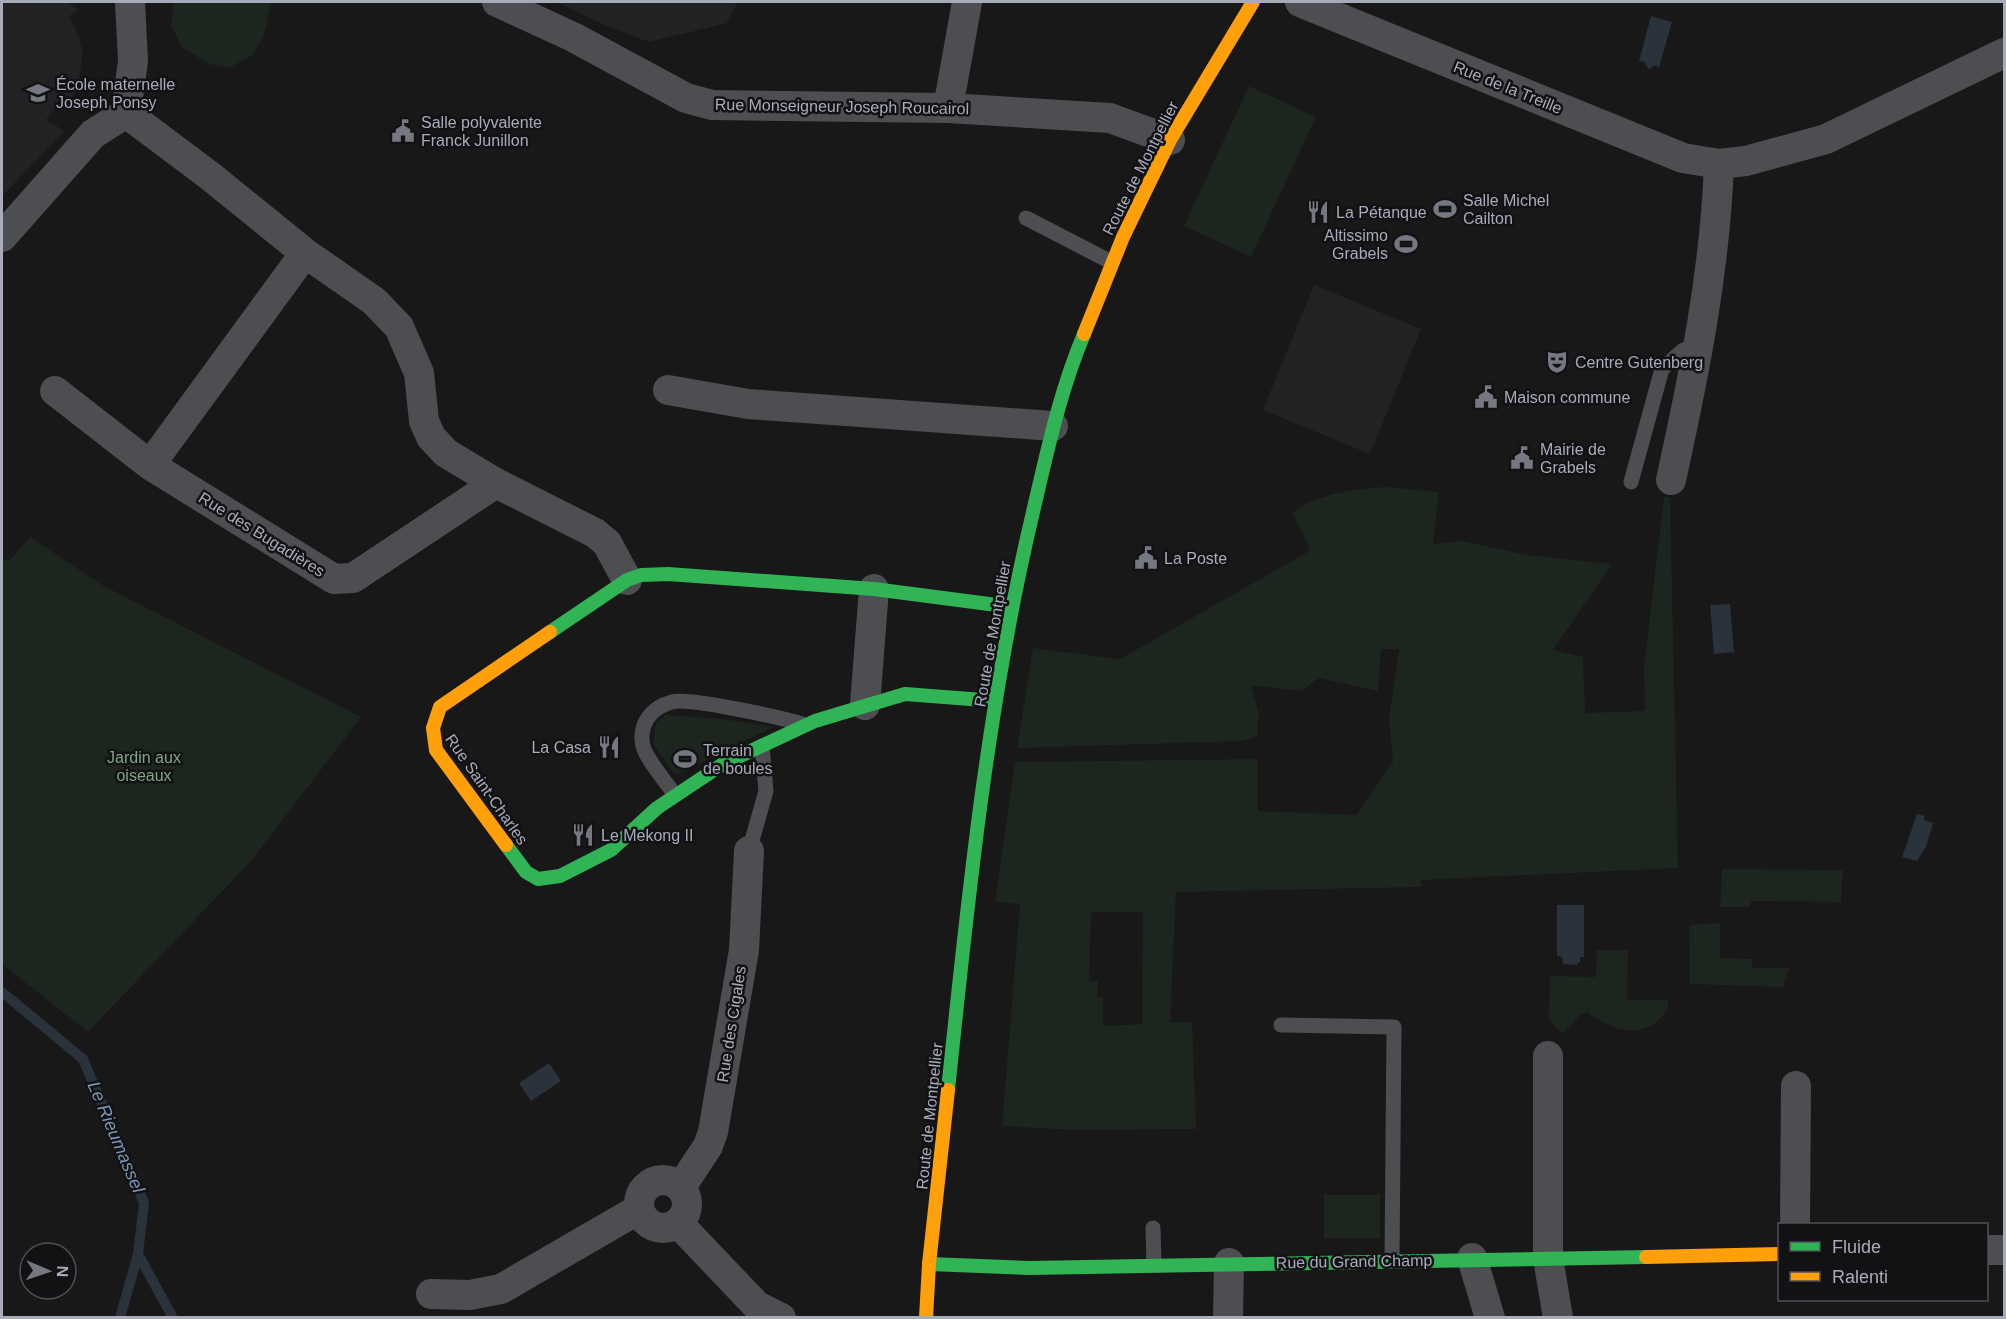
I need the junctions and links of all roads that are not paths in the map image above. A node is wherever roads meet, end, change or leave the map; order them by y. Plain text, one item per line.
1 (130, 2) edge
2 (497, 2) edge
3 (966, 2) edge
4 (1253, 2) edge
5 (1300, 2) edge
6 (2004, 53) edge
7 (948, 108) junction
8 (126, 113) junction
9 (1170, 140) junction
10 (1719, 164) junction
11 (1026, 218) dead end
12 (2, 237) edge
13 (305, 253) junction
14 (1112, 262) junction
15 (1701, 344) junction
16 (668, 390) dead end
17 (55, 391) dead end
18 (1053, 426) junction
19 (150, 465) junction
20 (1671, 480) dead end
21 (1631, 482) dead end
22 (496, 483) junction
23 (627, 579) junction
24 (874, 589) junction
25 (1012, 607) junction
26 (996, 701) junction
27 (865, 705) junction
28 (806, 725) junction
29 (762, 746) junction
30 (675, 795) junction
31 (749, 851) joint
32 (1281, 1025) dead end
33 (1548, 1056) dead end
34 (1796, 1086) dead end
35 (681, 1187) junction
36 (639, 1209) junction
37 (678, 1222) junction
38 (1795, 1223) edge
39 (1153, 1228) dead end
40 (1988, 1250) edge
41 (2004, 1250) edge
42 (1778, 1254) edge
43 (1472, 1258) junction
44 (1548, 1258) junction
45 (1392, 1260) junction
46 (1229, 1263) junction
47 (929, 1264) junction
48 (1154, 1264) junction
49 (431, 1294) dead end
50 (781, 1317) edge
51 (926, 1317) edge
52 (1228, 1317) edge
53 (1490, 1317) edge
54 (1558, 1317) edge

1 - 8 street
2 - 7 street, Rue Monseigneur Joseph Roucairol
3 - 7 street
4 - 9 street, Route de Montpellier
5 - 10 street, Rue de la Treille
6 - 10 street, Rue de la Treille
7 - 9 street, Rue Monseigneur Joseph Roucairol
8 - 12 street
8 - 13 street
9 - 14 street, Route de Montpellier
10 - 15 street
11 - 14 lane
13 - 19 street
13 - 22 street
14 - 18 street, Route de Montpellier
15 - 20 street
15 - 21 lane
16 - 18 street
17 - 19 street, Rue des Bugadières
18 - 25 street, Route de Montpellier
19 - 22 street, Rue des Bugadières
22 - 23 street
23 - 24 street, Rue Saint-Charles
23 - 30 street, Rue Saint-Charles
24 - 25 street, Rue Saint-Charles
24 - 27 street
25 - 26 street, Route de Montpellier
26 - 27 street, Rue Saint-Charles
26 - 47 street, Route de Montpellier
27 - 28 street, Rue Saint-Charles
28 - 29 street, Rue Saint-Charles
28 - 30 lane
29 - 30 street, Rue Saint-Charles
29 - 31 lane
31 - 35 street, Rue des Cigales
32 - 45 lane
33 - 44 street
34 - 38 street
35 - 36 street
35 - 37 street
36 - 37 street
36 - 49 street
37 - 50 street
39 - 48 lane
40 - 41 street
42 - 44 street, Rue du Grand Champ
43 - 44 street, Rue du Grand Champ
43 - 45 street, Rue du Grand Champ
43 - 53 street
44 - 54 street
45 - 46 street, Rue du Grand Champ
46 - 48 street, Rue du Grand Champ
46 - 52 street
47 - 48 street, Rue du Grand Champ
47 - 51 street, Route de Montpellier

